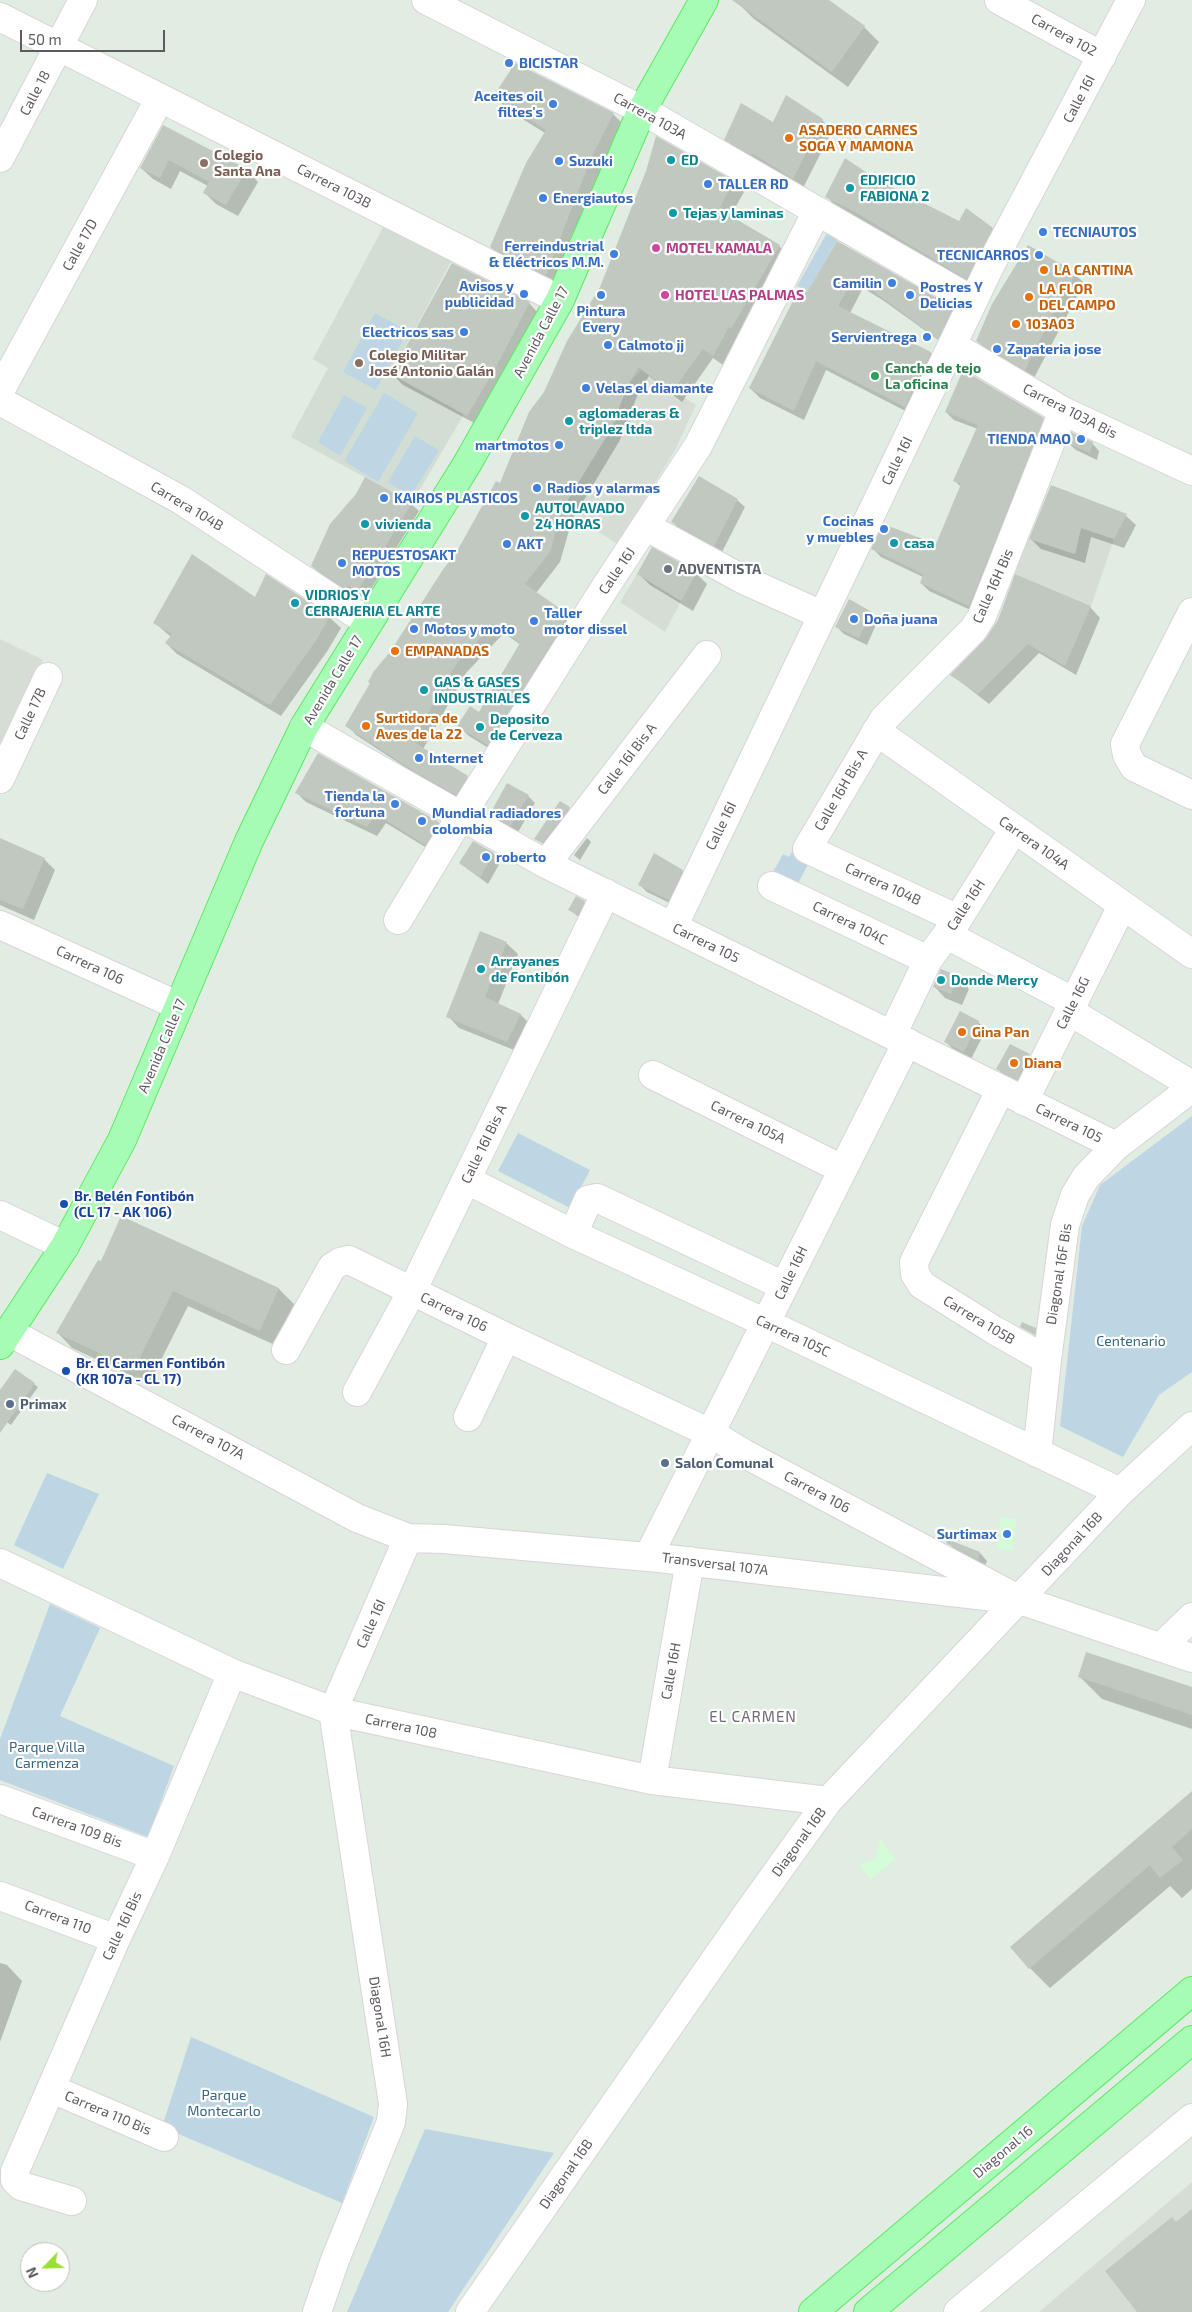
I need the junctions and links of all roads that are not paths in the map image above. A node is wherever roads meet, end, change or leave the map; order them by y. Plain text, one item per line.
1 (83, 0) edge
2 (704, 0) edge
3 (999, 0) edge
4 (1131, 0) edge
5 (437, 2) edge
6 (0, 17) edge
7 (60, 46) junction
8 (1102, 56) junction
9 (160, 98) junction
10 (642, 110) junction
11 (0, 158) edge
12 (817, 210) junction
13 (560, 300) junction
14 (973, 301) junction
15 (952, 346) junction
16 (0, 391) edge
17 (0, 401) edge
18 (1063, 411) junction
19 (1192, 471) edge
20 (647, 527) junction
21 (822, 615) junction
22 (368, 622) junction
23 (1189, 626) edge
24 (707, 655) dead end
25 (48, 677) dead end
26 (304, 726) junction
27 (876, 731) junction
28 (0, 779) edge
29 (1192, 795) edge
30 (461, 816) junction
31 (1014, 829) junction
32 (807, 849) joint
33 (546, 864) junction
34 (772, 886) dead end
35 (606, 894) junction
36 (1122, 906) junction
37 (398, 920) dead end
38 (0, 924) edge
39 (672, 927) junction
40 (952, 927) junction
41 (1192, 954) edge
42 (928, 960) junction
43 (179, 1006) junction
44 (1072, 1007) junction
45 (899, 1039) junction
46 (653, 1075) dead end
47 (1192, 1087) edge
48 (1013, 1095) junction
49 (1116, 1146) junction
50 (842, 1169) junction
51 (467, 1180) junction
52 (0, 1215) edge
53 (573, 1234) junction
54 (65, 1246) junction
55 (915, 1274) joint
56 (784, 1286) junction
57 (412, 1291) junction
58 (766, 1323) junction
59 (506, 1337) junction
60 (5, 1338) edge
61 (286, 1350) dead end
62 (1047, 1360) junction
63 (357, 1392) dead end
64 (468, 1417) dead end
65 (1192, 1426) edge
66 (710, 1433) junction
67 (1037, 1452) junction
68 (1120, 1492) junction
69 (408, 1538) junction
70 (648, 1557) junction
71 (690, 1561) junction
72 (0, 1563) edge
73 (1020, 1600) junction
74 (1192, 1617) edge
75 (1161, 1647) junction
76 (1192, 1658) edge
77 (232, 1673) junction
78 (333, 1711) junction
79 (652, 1780) junction
80 (0, 1799) edge
81 (828, 1800) junction
82 (155, 1856) junction
83 (0, 1896) edge
84 (116, 1939) junction
85 (1192, 1991) edge
86 (1192, 2040) edge
87 (52, 2089) junction
88 (1192, 2118) edge
89 (164, 2137) dead end
90 (72, 2201) dead end
91 (317, 2312) edge
92 (470, 2312) edge
93 (813, 2312) edge
94 (868, 2312) edge
95 (958, 2312) edge

1 - 7 street, Calle 18
2 - 10 main road, Avenida Calle 17
3 - 8 street, Carrera 102
4 - 8 street, Calle 16I
5 - 10 street, Carrera 103A
6 - 7 street, Carrera 103B
7 - 9 street, Carrera 103B
7 - 11 street, Calle 18
8 - 14 street, Calle 16I
9 - 13 street, Carrera 103B
9 - 16 street, Calle 17D
10 - 12 street, Carrera 103A
10 - 13 main road, Avenida Calle 17
12 - 14 street, Carrera 103A
12 - 20 street, Calle 16J
13 - 22 main road, Avenida Calle 17
14 - 15 street, Calle 16I
15 - 18 street, Carrera 103A Bis
15 - 21 street, Calle 16I
17 - 22 street, Carrera 104B
18 - 19 street, Carrera 103A Bis
18 - 27 street, Calle 16H Bis
20 - 21 street
20 - 30 street, Calle 16J
21 - 39 street, Calle 16I
22 - 26 main road, Avenida Calle 17
23 - 29 street
24 - 33 street, Calle 16I Bis A
25 - 28 street, Calle 17B
26 - 30 street, Carrera 105
26 - 43 main road, Avenida Calle 17
27 - 31 street, Carrera 104A
27 - 32 street, Calle 16H Bis A
30 - 33 street, Carrera 105
30 - 37 street, Calle 16J
31 - 36 street, Carrera 104A
31 - 40 street, Calle 16H
32 - 40 street, Carrera 104B
33 - 35 street, Carrera 105
34 - 42 street, Carrera 104C
35 - 39 street, Carrera 105
35 - 51 street, Calle 16I Bis A
36 - 41 street, Carrera 104A
36 - 44 street, Calle 16G
38 - 43 street, Carrera 106
39 - 45 street, Carrera 105
40 - 42 street, Calle 16H
40 - 44 street, Carrera 104B
42 - 45 street, Calle 16H
43 - 54 main road, Avenida Calle 17
44 - 47 street, Carrera 104B
44 - 48 street, Calle 16G
45 - 48 street, Carrera 105
45 - 50 street, Calle 16H
46 - 50 street, Carrera 105A
47 - 49 street, Diagonal 16F Bis
48 - 49 street, Carrera 105
48 - 55 street, Calle 16G
49 - 62 street, Diagonal 16F Bis
50 - 56 street, Calle 16H
51 - 53 street, Carrera 105C
51 - 57 street, Calle 16I Bis A
52 - 54 street
53 - 56 street
53 - 58 street, Carrera 105C
54 - 60 main road, Avenida Calle 17
55 - 62 street, Carrera 105B
56 - 58 street, Calle 16H
57 - 59 street, Carrera 106
57 - 61 street, Carrera 106
57 - 63 street, Calle 16I Bis A
58 - 66 street, Calle 16H
58 - 67 street, Carrera 105C
59 - 64 street
59 - 66 street, Carrera 106
60 - 69 street, Carrera 107A
62 - 67 street, Diagonal 16F Bis
65 - 68 street, Diagonal 16B
66 - 70 street, Calle 16H
66 - 73 street, Carrera 106
67 - 68 street, Carrera 105C
68 - 73 street, Diagonal 16B
69 - 70 street, Transversal 107A
69 - 78 street, Calle 16I
70 - 71 street, Transversal 107A
71 - 73 street, Transversal 107A
71 - 79 street, Calle 16H
72 - 77 street, Carrera 108
73 - 75 street, Carrera 106
73 - 81 street, Diagonal 16B
74 - 75 street
75 - 76 street, Carrera 106
77 - 78 street, Carrera 108
77 - 82 street, Calle 16I Bis
78 - 79 street, Carrera 108
78 - 91 street, Diagonal 16H
79 - 81 street, Carrera 108
80 - 82 street, Carrera 109 Bis
81 - 92 street, Diagonal 16B
82 - 84 street, Calle 16I Bis
83 - 84 street, Carrera 110
84 - 87 street, Calle 16I Bis
85 - 93 main road, Diagonal 16
86 - 94 main road
87 - 89 street, Carrera 110 Bis
87 - 90 street, Calle 16I Bis
88 - 95 street

